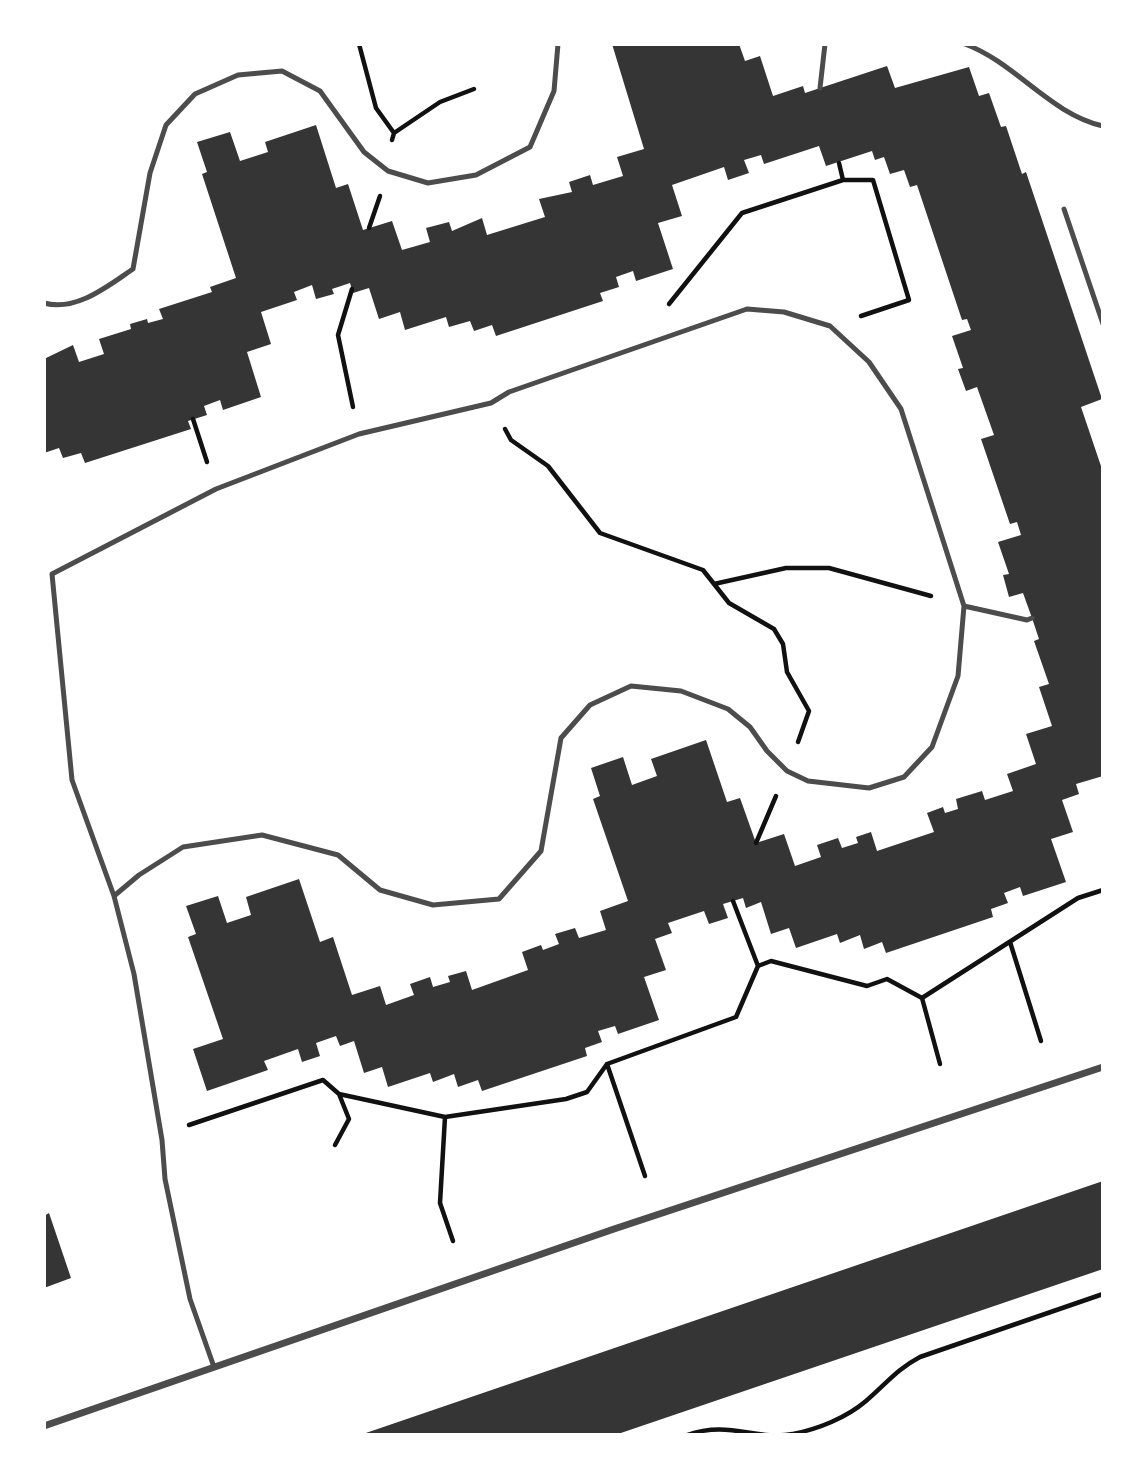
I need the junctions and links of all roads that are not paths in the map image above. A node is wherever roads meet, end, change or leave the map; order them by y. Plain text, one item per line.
1 (558, 44) edge
2 (825, 44) edge
3 (965, 44) edge
4 (820, 88) dead end
5 (1103, 125) edge
6 (1064, 209) dead end
7 (44, 303) edge
8 (1103, 324) edge
9 (964, 606) junction
10 (1032, 618) dead end
11 (114, 896) junction
12 (1103, 1067) edge
13 (214, 1367) junction
14 (44, 1426) edge

1 - 7 lane
2 - 4 lane
3 - 5 lane
6 - 8 lane
9 - 10 lane
9 - 11 lane
9 - 11 lane
11 - 13 lane
12 - 13 street
13 - 14 street

